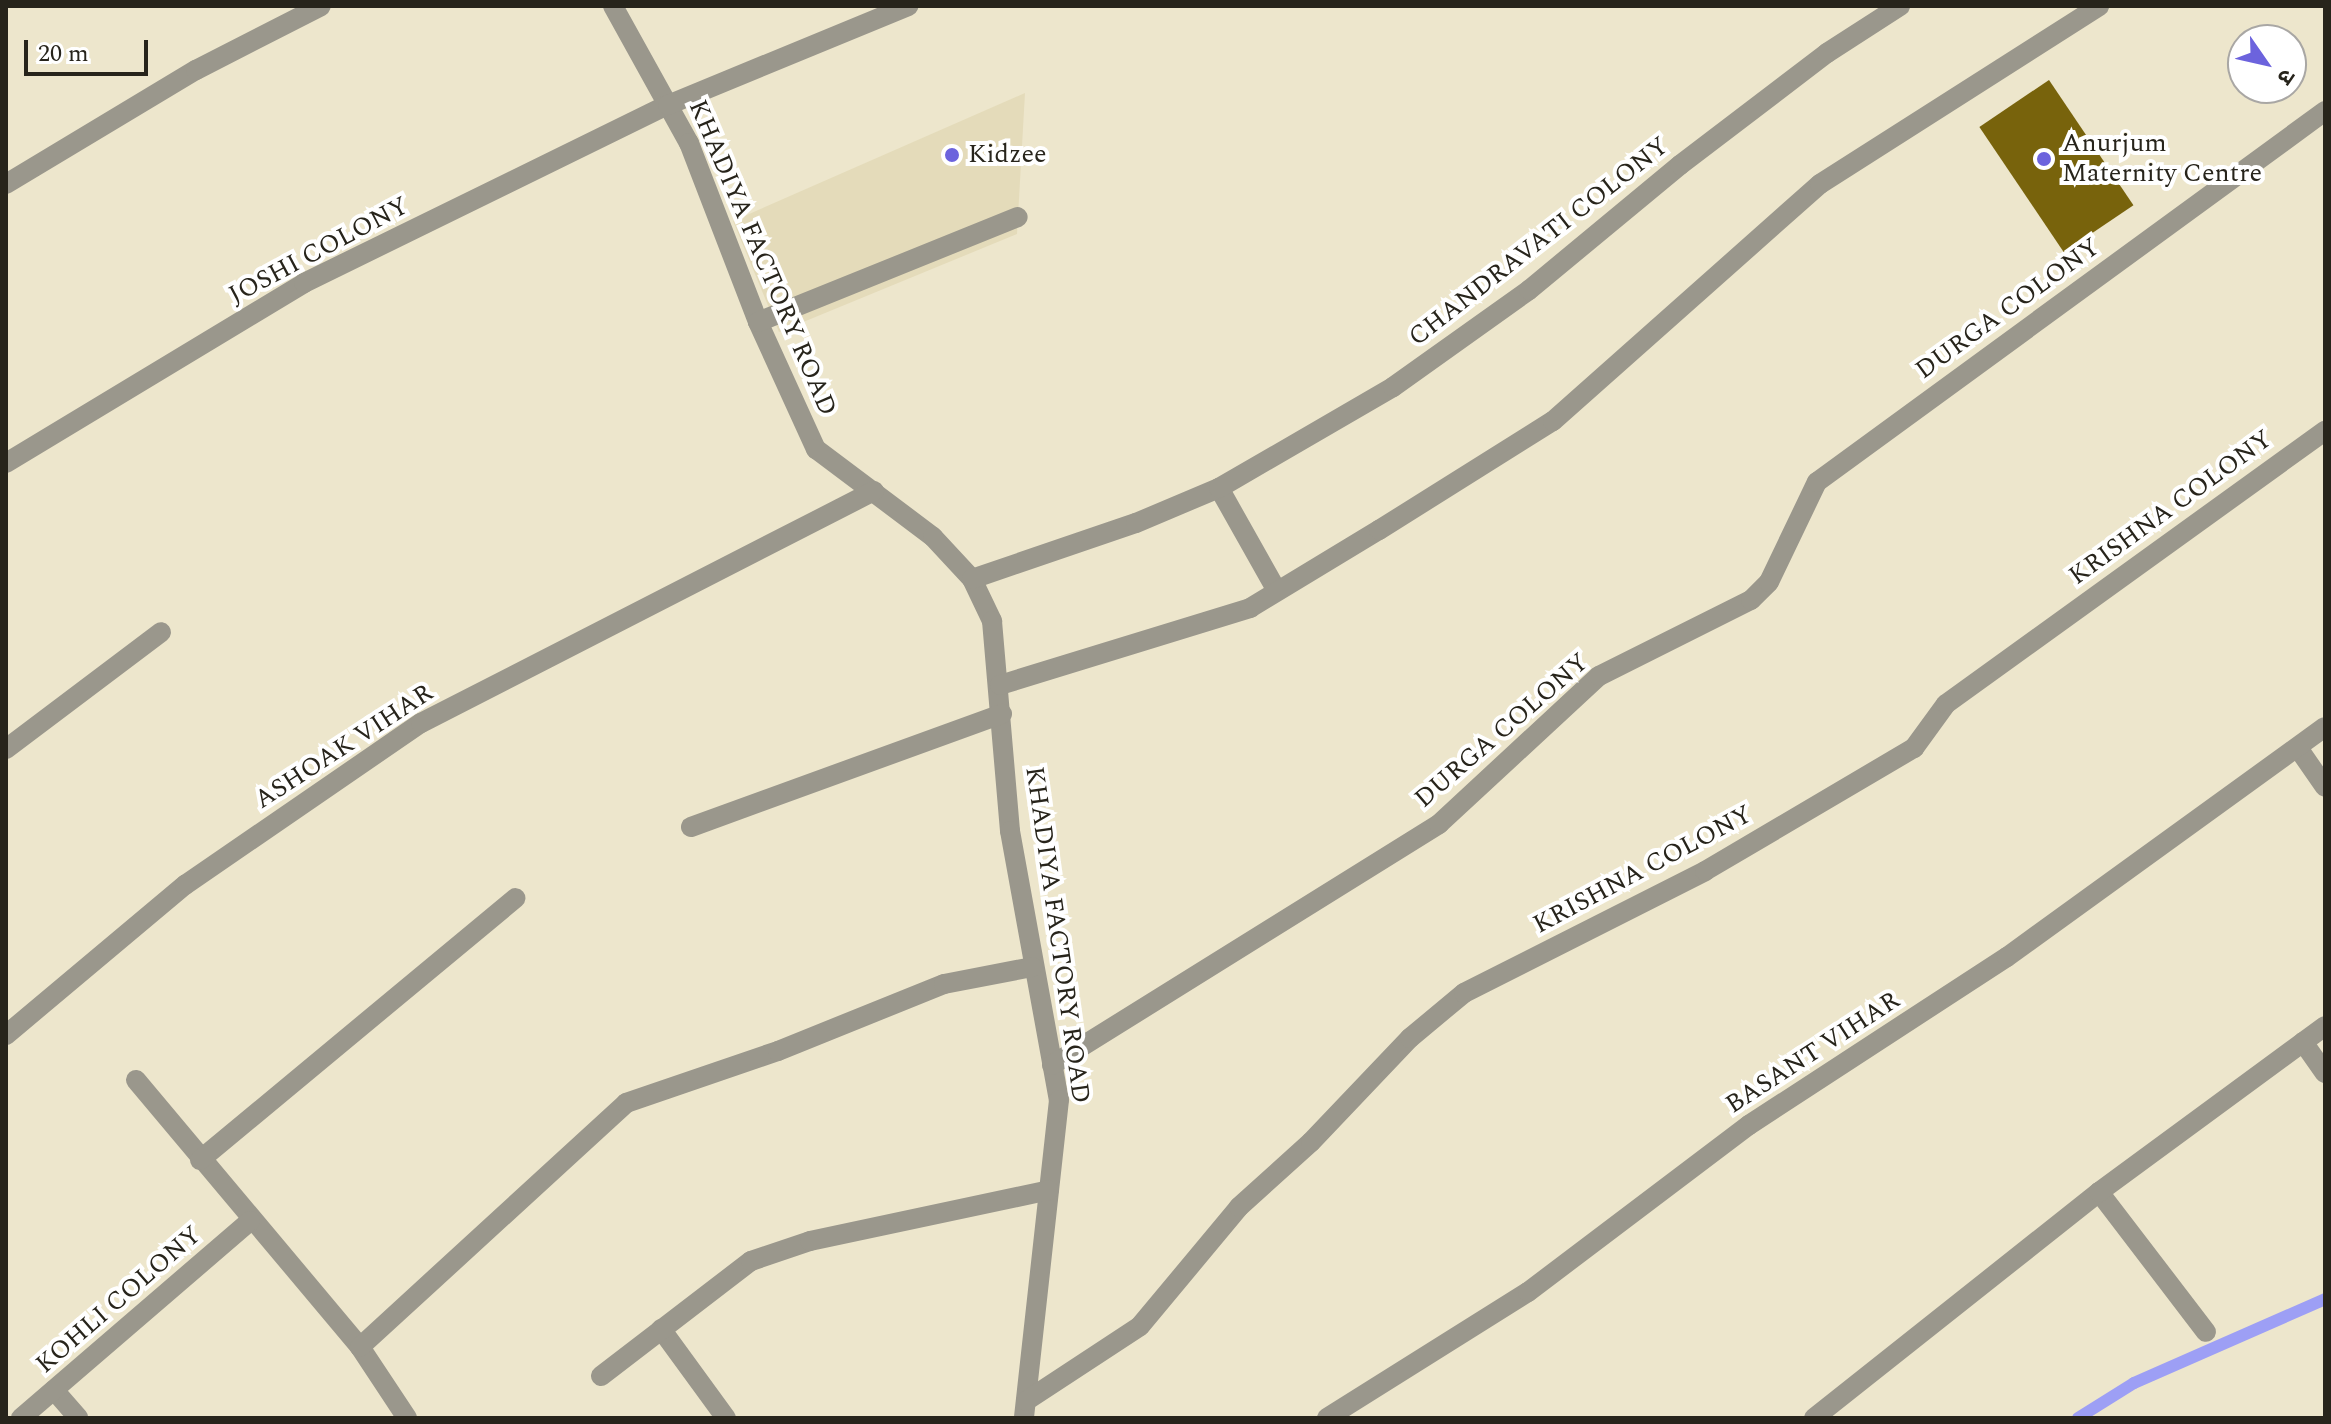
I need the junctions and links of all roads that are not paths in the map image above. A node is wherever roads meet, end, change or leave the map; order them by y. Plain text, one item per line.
1 (321, 6) edge
2 (613, 6) edge
3 (908, 6) edge
4 (1900, 6) edge
5 (2099, 6) edge
6 (668, 105) junction
7 (2325, 111) edge
8 (6, 184) edge
9 (1018, 217) dead end
10 (758, 322) junction
11 (2325, 431) edge
12 (6, 463) edge
13 (1219, 488) junction
14 (874, 491) junction
15 (972, 579) junction
16 (1277, 591) junction
17 (161, 632) dead end
18 (1000, 685) junction
19 (1002, 714) junction
20 (2325, 727) edge
21 (2298, 748) junction
22 (6, 749) edge
23 (2325, 787) edge
24 (691, 827) dead end
25 (516, 898) dead end
26 (1032, 967) junction
27 (2325, 1026) edge
28 (6, 1035) edge
29 (2303, 1042) junction
30 (1052, 1065) junction
31 (2325, 1073) edge
32 (136, 1080) dead end
33 (200, 1160) junction
34 (1049, 1190) junction
35 (2099, 1192) junction
36 (250, 1221) junction
37 (661, 1329) junction
38 (2206, 1332) dead end
39 (360, 1347) junction
40 (601, 1376) dead end
41 (54, 1390) junction
42 (1025, 1410) edge
43 (21, 1418) edge
44 (78, 1418) edge
45 (407, 1418) edge
46 (726, 1418) edge
47 (1327, 1418) edge
48 (1814, 1418) edge

1 - 8 street
2 - 6 street, KHADIYA FACTORY ROAD
3 - 6 street, JOSHI COLONY
4 - 13 street, CHANDRAVATI COLONY
5 - 16 street
6 - 10 street, KHADIYA FACTORY ROAD
6 - 12 street, JOSHI COLONY
7 - 30 street, DURGA COLONY
9 - 10 street
10 - 14 street, KHADIYA FACTORY ROAD
11 - 42 street, KRISHNA COLONY
13 - 15 street, CHANDRAVATI COLONY
13 - 16 street
14 - 15 street, KHADIYA FACTORY ROAD
14 - 28 street, ASHOAK VIHAR
15 - 18 street, KHADIYA FACTORY ROAD
16 - 18 street
17 - 22 street
18 - 19 street, KHADIYA FACTORY ROAD
19 - 24 street
19 - 26 street, KHADIYA FACTORY ROAD
20 - 21 street, BASANT VIHAR
21 - 23 street
21 - 47 street, BASANT VIHAR
25 - 33 street
26 - 30 street, KHADIYA FACTORY ROAD
26 - 39 street
27 - 29 street
29 - 31 street
29 - 35 street
30 - 34 street, KHADIYA FACTORY ROAD
32 - 33 street
33 - 36 street
34 - 37 street
34 - 42 street, KHADIYA FACTORY ROAD
35 - 38 street
35 - 48 street
36 - 39 street
36 - 41 street, KOHLI COLONY
37 - 40 street
37 - 46 street
39 - 45 street
41 - 43 street, KOHLI COLONY
41 - 44 street

